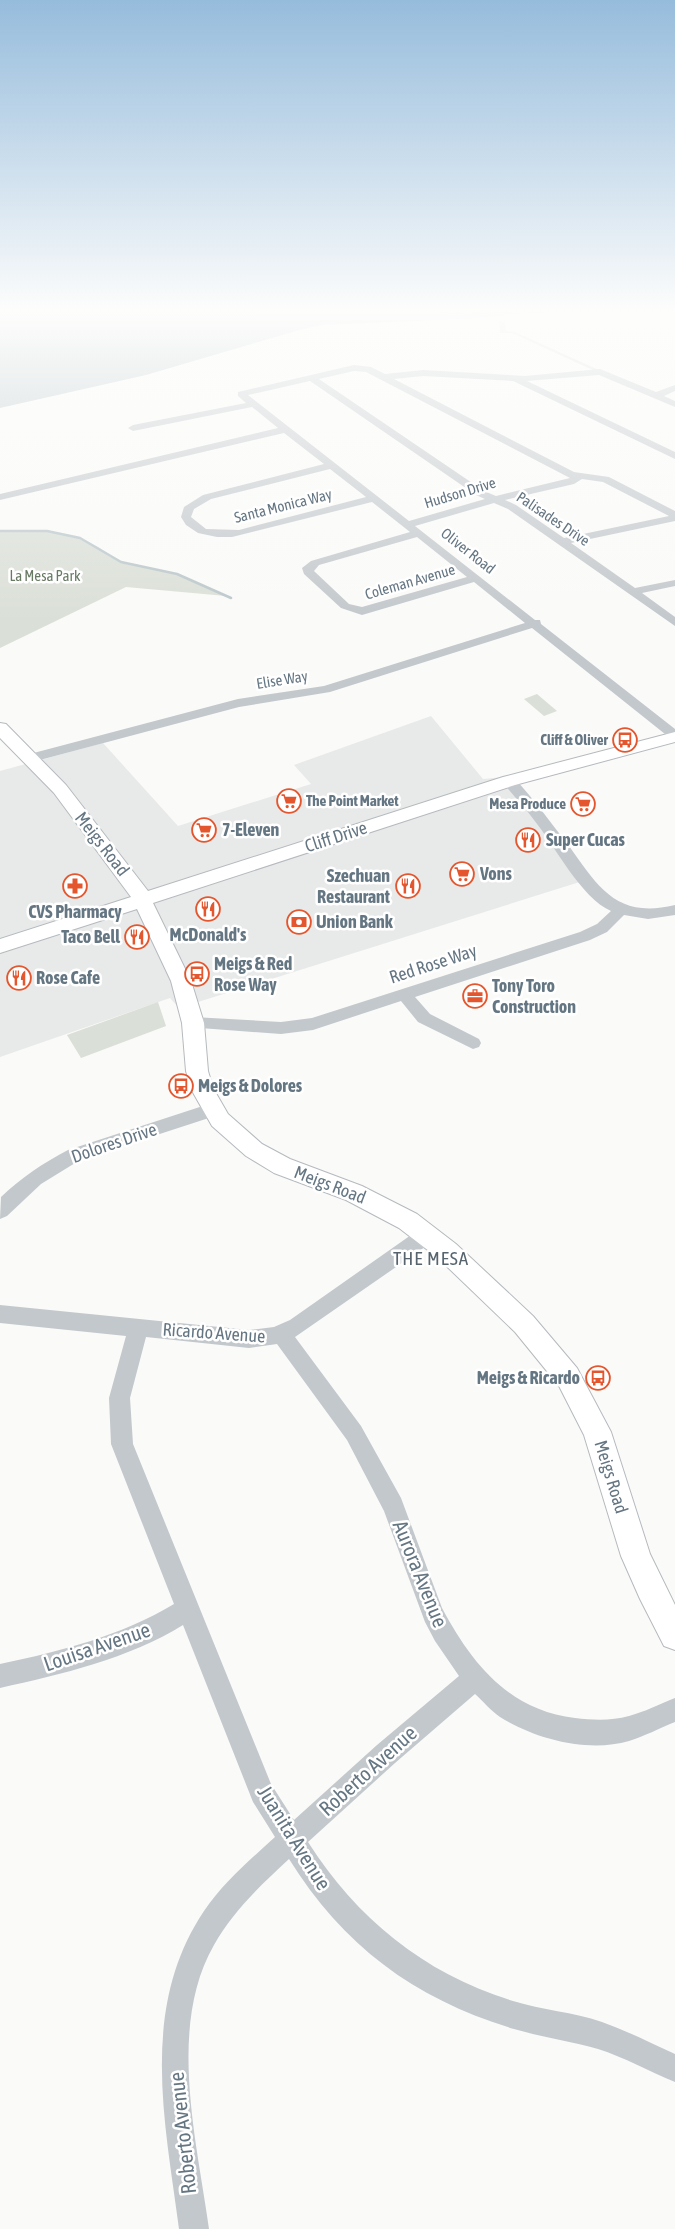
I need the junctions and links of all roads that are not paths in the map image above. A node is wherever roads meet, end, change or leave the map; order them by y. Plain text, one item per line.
1 (204, 414) edge
2 (268, 414) edge
3 (365, 414) edge
4 (458, 414) edge
5 (587, 414) edge
6 (133, 428) dead end
7 (287, 429) junction
8 (675, 456) edge
9 (333, 465) junction
10 (578, 476) junction
11 (0, 497) edge
12 (374, 498) junction
13 (496, 500) junction
14 (675, 516) edge
15 (408, 524) junction
16 (420, 533) junction
17 (562, 542) junction
18 (477, 578) junction
19 (675, 582) edge
20 (633, 592) junction
21 (675, 622) edge
22 (536, 623) junction
23 (0, 728) edge
24 (675, 736) edge
25 (31, 758) junction
26 (510, 781) junction
27 (141, 901) junction
28 (622, 909) junction
29 (675, 910) edge
30 (0, 946) edge
31 (404, 994) junction
32 (193, 1022) junction
33 (473, 1044) dead end
34 (212, 1110) junction
35 (0, 1210) edge
36 (428, 1234) junction
37 (0, 1314) edge
38 (139, 1328) junction
39 (282, 1335) junction
40 (189, 1608) junction
41 (675, 1635) edge
42 (0, 1676) edge
43 (475, 1678) junction
44 (675, 1710) edge
45 (291, 1840) junction
46 (675, 2068) edge
47 (194, 2229) edge

1 - 6 street
2 - 7 street, Oliver Road
3 - 13 street, Palisades Drive
4 - 10 street
5 - 8 street
7 - 9 street, Oliver Road
7 - 11 street
9 - 12 street, Oliver Road
9 - 12 street, Santa Monica Way
10 - 13 street, Hudson Drive
10 - 14 street
12 - 15 street, Oliver Road
13 - 15 street, Hudson Drive
13 - 17 street, Palisades Drive
14 - 17 street
15 - 16 street, Oliver Road
16 - 18 street, Oliver Road
16 - 18 street, Coleman Avenue
17 - 20 street, Palisades Drive
18 - 22 street, Oliver Road
19 - 20 street
20 - 21 street, Palisades Drive
22 - 24 street, Oliver Road
22 - 25 street, Elise Way
23 - 25 main road, Meigs Road
24 - 26 main road, Cliff Drive
25 - 27 main road, Meigs Road
26 - 27 main road, Cliff Drive
26 - 28 street
27 - 30 main road, Cliff Drive
27 - 32 main road, Meigs Road
28 - 29 street
28 - 31 street, Red Rose Way
31 - 32 street, Red Rose Way
31 - 33 street
32 - 34 main road, Meigs Road
34 - 35 street, Dolores Drive
34 - 36 main road, Meigs Road
36 - 39 street, Ricardo Avenue
36 - 41 main road, Meigs Road
37 - 38 street, Ricardo Avenue
38 - 39 street, Ricardo Avenue
38 - 40 street, Juanita Avenue
39 - 43 street, Aurora Avenue
40 - 42 street, Louisa Avenue
40 - 45 street, Juanita Avenue
43 - 44 street, Aurora Avenue
43 - 45 street, Roberto Avenue
45 - 46 street, Juanita Avenue
45 - 47 street, Roberto Avenue

